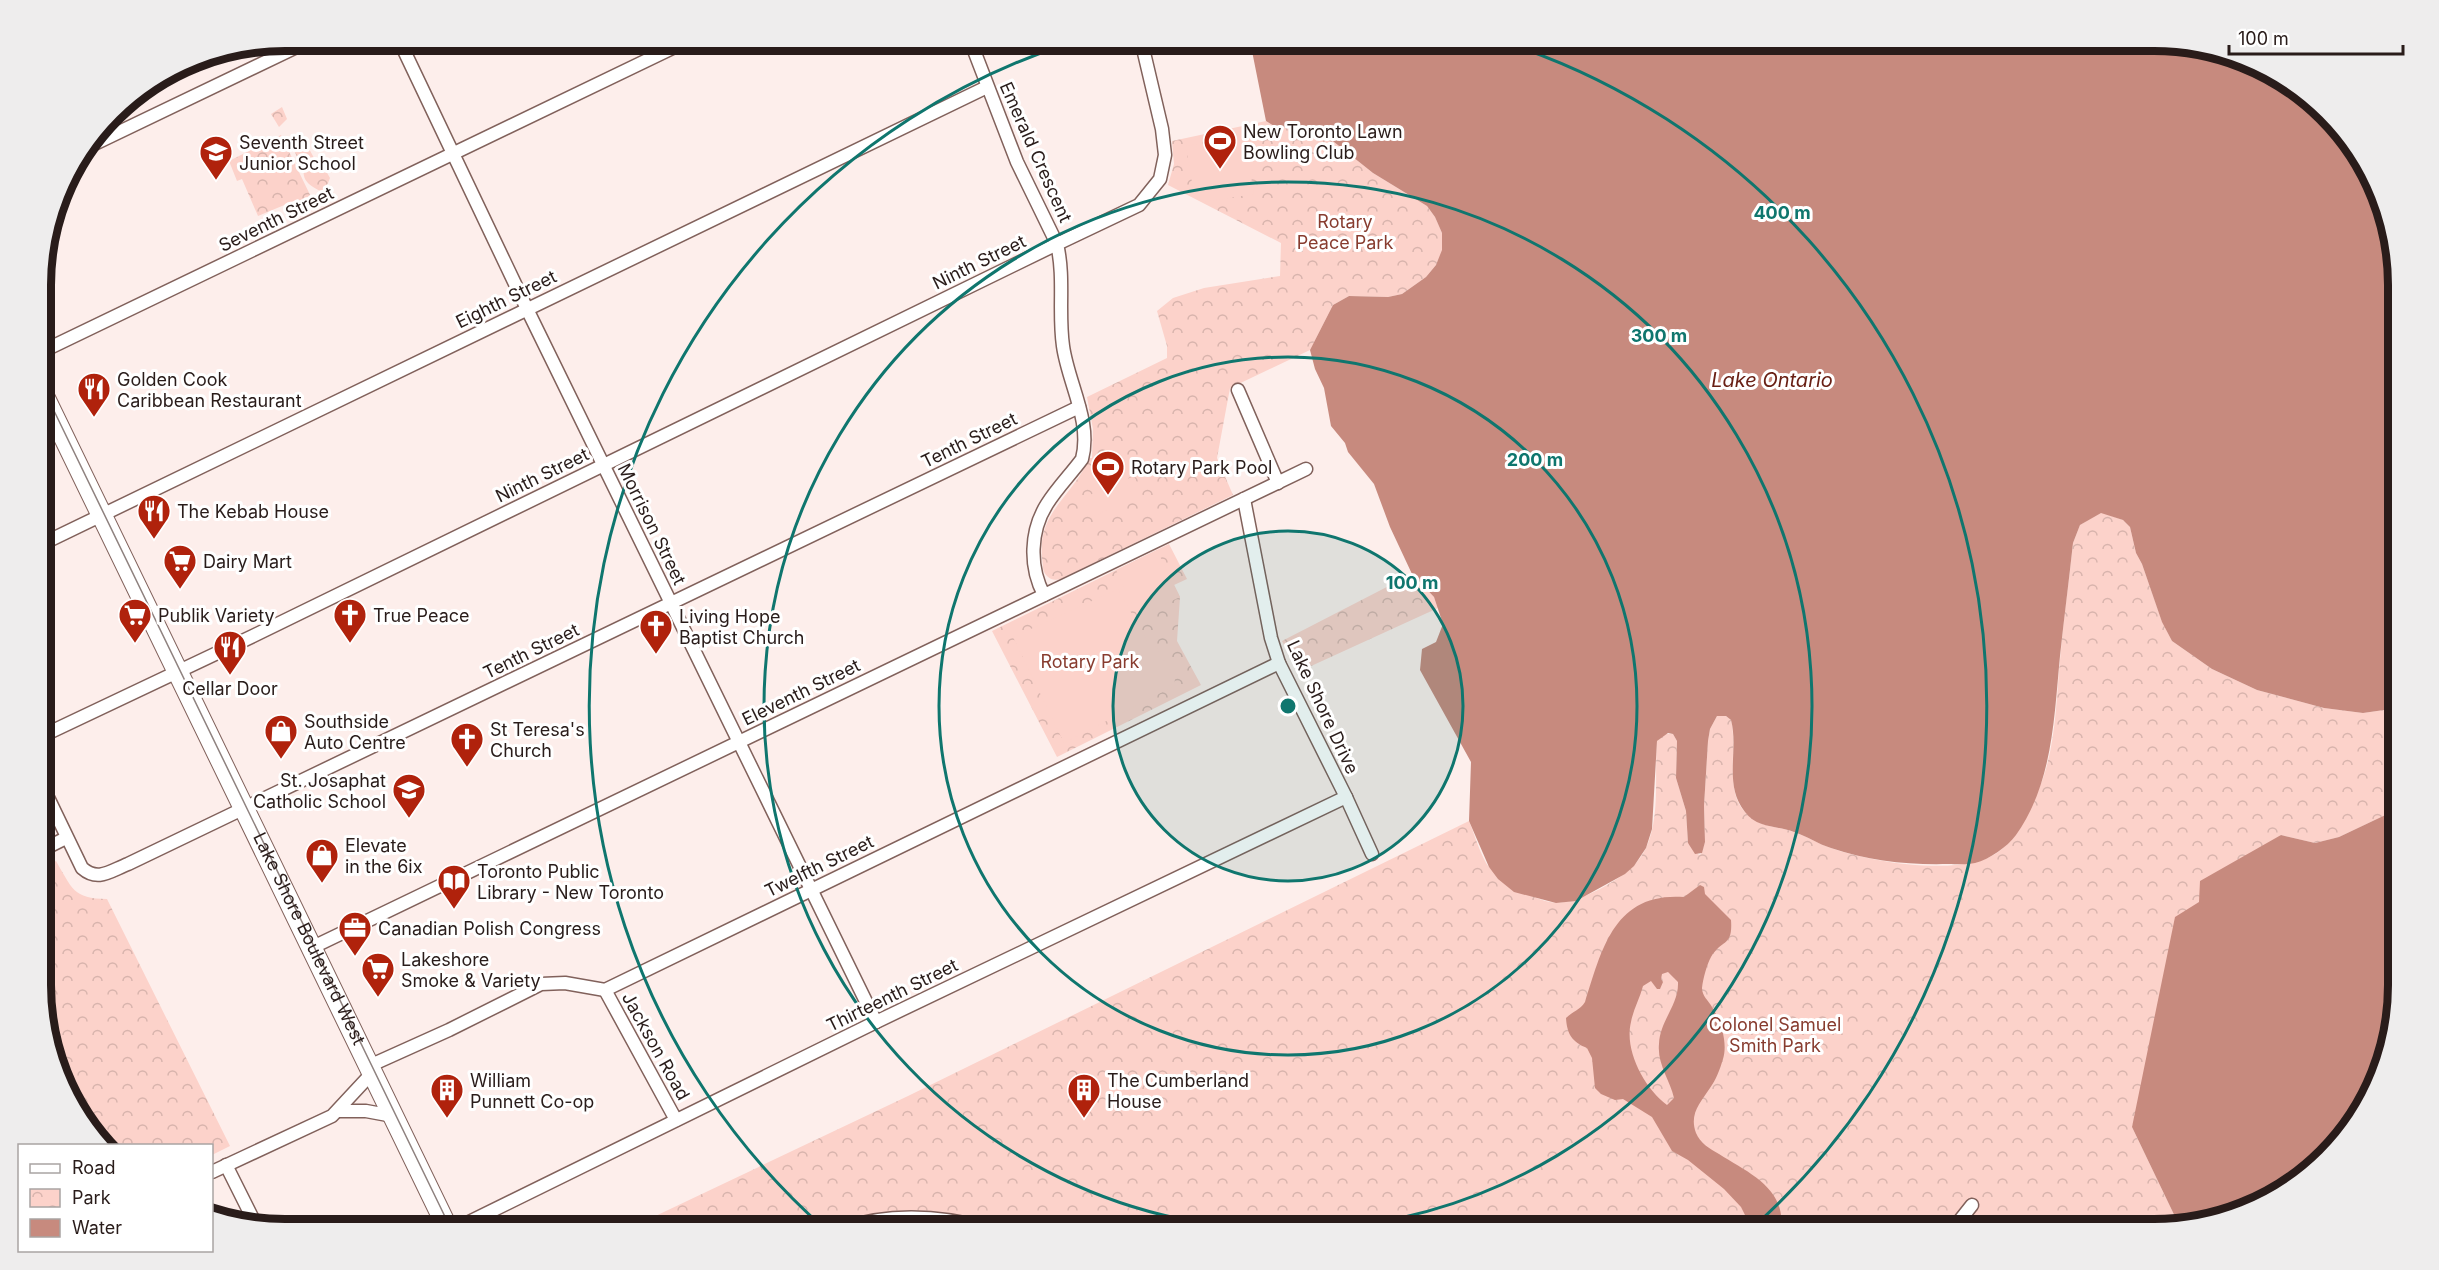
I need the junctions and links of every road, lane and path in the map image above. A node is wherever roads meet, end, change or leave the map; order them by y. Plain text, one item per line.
1 (288, 51) edge
2 (404, 51) edge
3 (665, 51) edge
4 (974, 51) edge
5 (1144, 51) edge
6 (987, 87) junction
7 (99, 142) edge
8 (452, 154) junction
9 (1057, 244) junction
10 (527, 309) junction
11 (51, 347) edge
12 (1238, 390) dead end
13 (1079, 407) junction
14 (51, 411) edge
15 (604, 465) junction
16 (1306, 468) dead end
17 (1278, 483) junction
18 (1244, 499) junction
19 (101, 514) junction
20 (51, 539) edge
21 (1044, 595) junction
22 (671, 604) junction
23 (1280, 663) junction
24 (178, 672) junction
25 (51, 732) edge
26 (739, 743) junction
27 (1346, 797) junction
28 (51, 805) edge
29 (244, 808) junction
30 (66, 838) junction
31 (51, 846) edge
32 (1372, 854) dead end
33 (810, 890) junction
34 (311, 948) junction
35 (605, 990) junction
36 (876, 1022) junction
37 (370, 1070) junction
38 (338, 1111) junction
39 (393, 1116) junction
40 (676, 1120) junction
41 (226, 1165) junction
42 (213, 1172) edge
43 (1972, 1205) dead end
44 (252, 1217) edge
45 (443, 1219) edge
46 (475, 1219) edge
47 (889, 1219) edge
48 (939, 1219) edge
49 (1961, 1219) edge

1 - 7 street
2 - 8 street, Morrison Street
3 - 8 street, Seventh Street
4 - 6 street, Emerald Crescent
5 - 9 street
6 - 9 street, Emerald Crescent
6 - 10 street, Eighth Street
8 - 10 street, Morrison Street
8 - 11 street, Seventh Street
9 - 13 street
9 - 15 street, Ninth Street
10 - 15 street, Morrison Street
10 - 19 street, Eighth Street
12 - 17 street
13 - 21 street
13 - 22 street, Tenth Street
14 - 19 main road, Lake Shore Boulevard West
15 - 22 street, Morrison Street
15 - 24 street, Ninth Street
16 - 17 street, Eleventh Street
17 - 18 street, Eleventh Street
18 - 21 street, Eleventh Street
18 - 23 street, Lake Shore Drive
19 - 20 street, Eighth Street
19 - 24 main road, Lake Shore Boulevard West
21 - 26 street, Eleventh Street
22 - 26 street, Morrison Street
22 - 29 street, Tenth Street
23 - 27 street, Lake Shore Drive
23 - 33 street, Twelfth Street
24 - 25 street, Ninth Street
24 - 29 main road, Lake Shore Boulevard West
26 - 33 street, Morrison Street
26 - 34 street, Eleventh Street
27 - 32 street, Lake Shore Drive
27 - 36 street, Thirteenth Street
28 - 30 street, Tenth Street
29 - 30 street, Tenth Street
29 - 34 main road, Lake Shore Boulevard West
30 - 31 street
33 - 35 street, Twelfth Street
33 - 36 street, Morrison Street
34 - 37 main road, Lake Shore Boulevard West
35 - 37 street
35 - 40 street, Jackson Road
36 - 40 street, Thirteenth Street
37 - 38 street
37 - 39 main road, Lake Shore Boulevard West
38 - 39 street
38 - 41 street
39 - 45 main road, Lake Shore Boulevard West
40 - 46 street, Thirteenth Street
41 - 42 street
41 - 44 street
43 - 49 street
47 - 48 street

